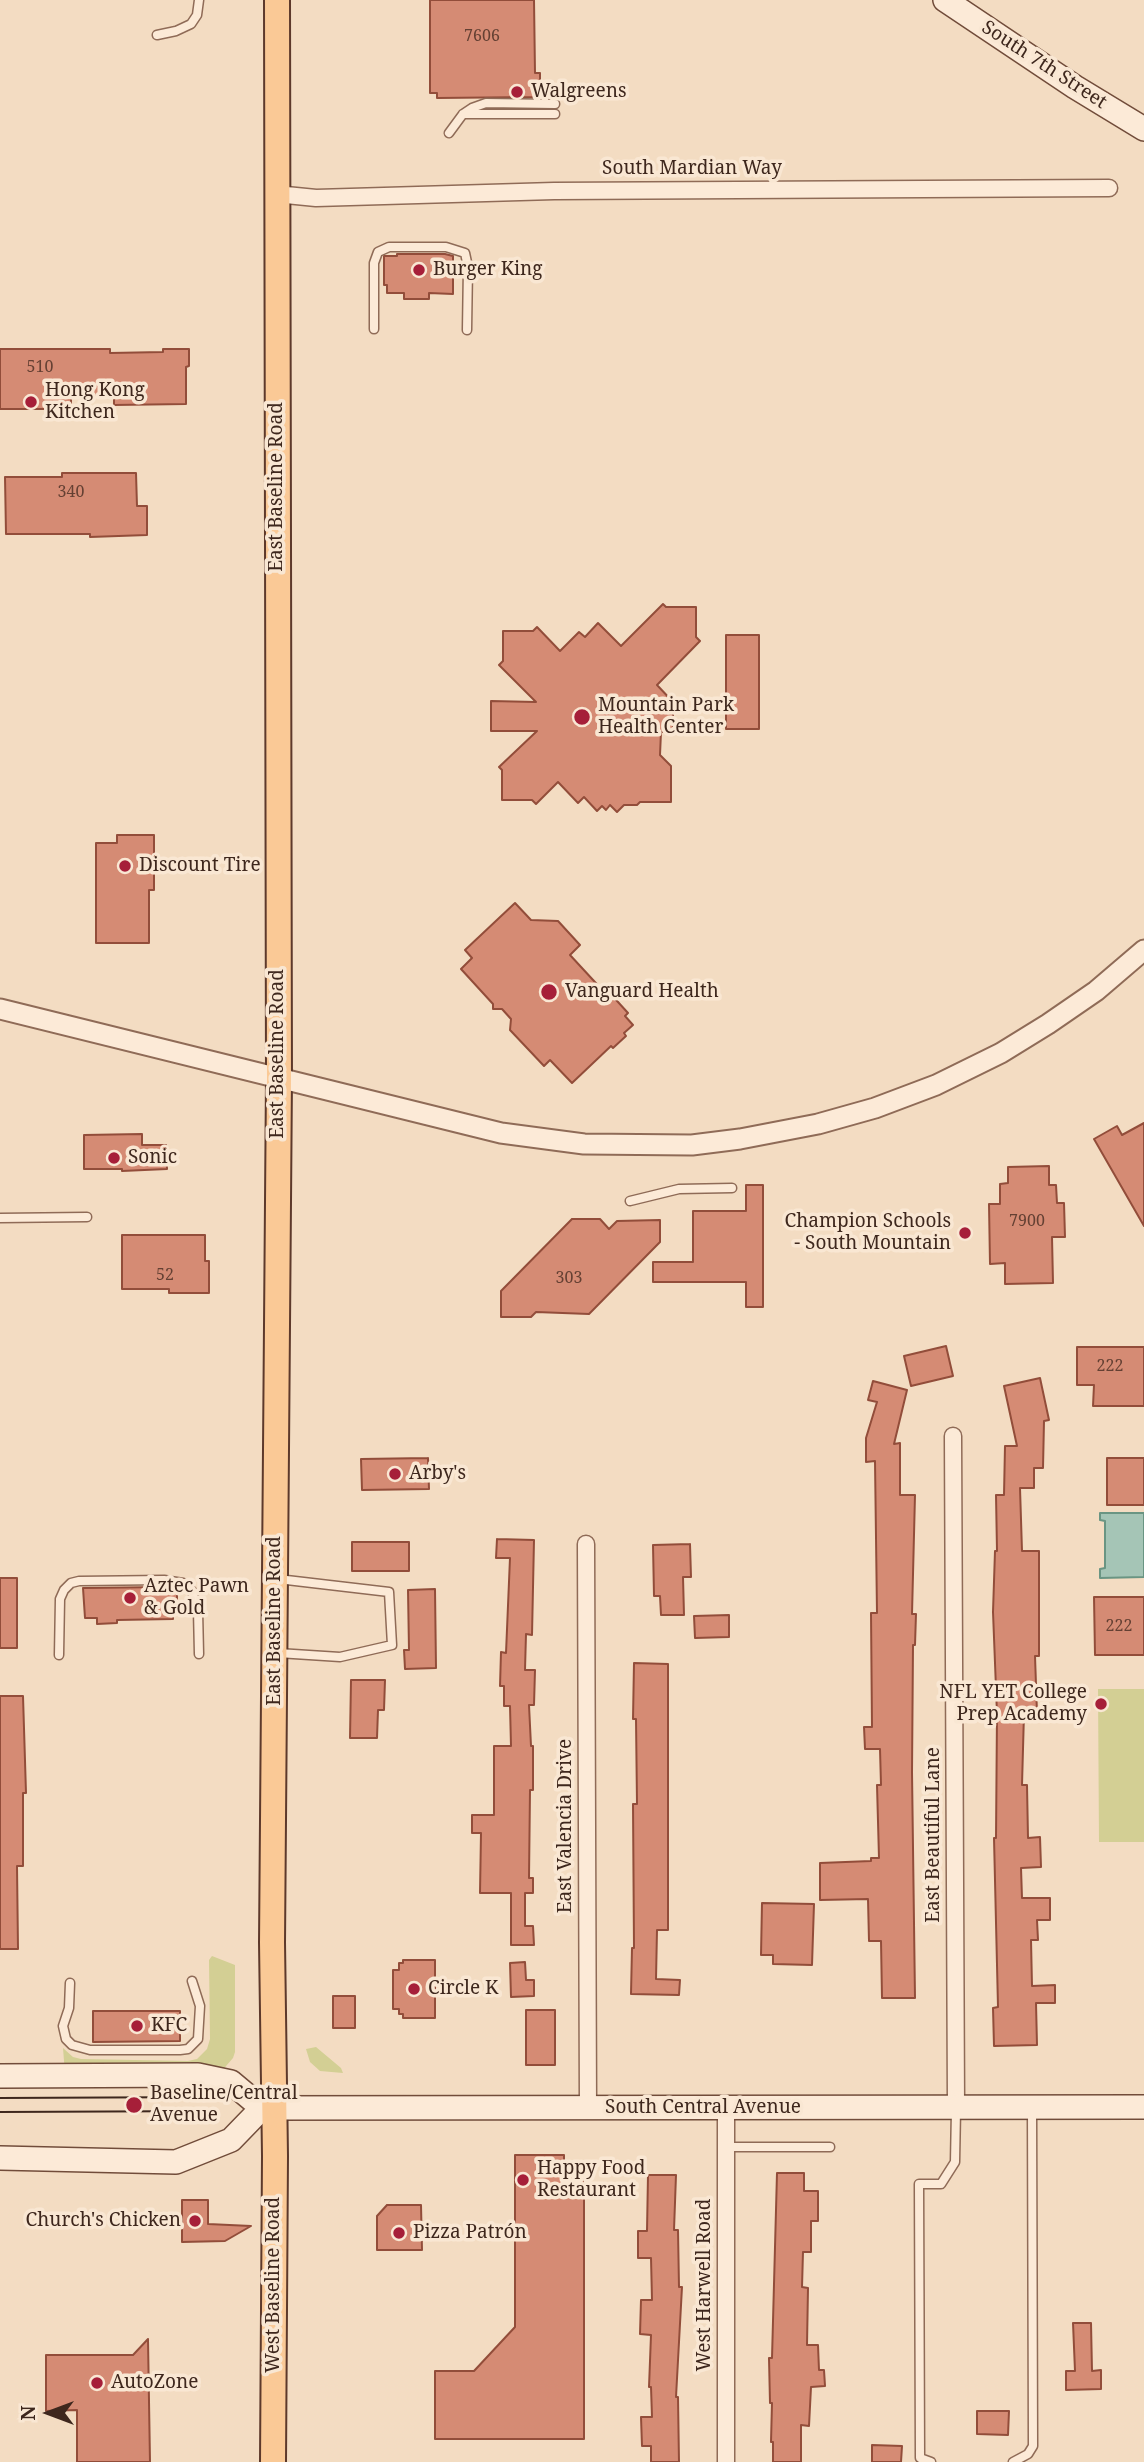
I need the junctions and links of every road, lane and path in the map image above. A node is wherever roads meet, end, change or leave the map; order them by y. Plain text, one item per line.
1 (199, 0) edge
2 (277, 0) edge
3 (945, 0) edge
4 (157, 35) dead end
5 (555, 109) dead end
6 (1144, 129) edge
7 (449, 133) dead end
8 (1109, 188) dead end
9 (276, 194) junction
10 (374, 329) dead end
11 (467, 330) dead end
12 (1144, 950) edge
13 (0, 1009) edge
14 (279, 1078) junction
15 (732, 1188) dead end
16 (630, 1201) dead end
17 (87, 1217) dead end
18 (0, 1218) edge
19 (953, 1436) dead end
20 (586, 1544) dead end
21 (275, 1578) junction
22 (274, 1653) junction
23 (199, 1654) dead end
24 (59, 1655) dead end
25 (192, 1981) dead end
26 (70, 1983) dead end
27 (0, 2076) edge
28 (1144, 2106) edge
29 (956, 2107) junction
30 (1032, 2107) junction
31 (268, 2108) junction
32 (588, 2108) junction
33 (726, 2108) junction
34 (726, 2147) junction
35 (830, 2147) dead end
36 (0, 2158) edge
37 (273, 2462) edge
38 (726, 2462) edge
39 (931, 2462) edge
40 (1013, 2462) edge

1 - 4 lane
2 - 9 main road, East Baseline Road
3 - 6 main road, South 7th Street
5 - 7 lane
8 - 9 street, South Mardian Way
9 - 14 main road, East Baseline Road
10 - 11 lane
12 - 14 street
13 - 14 street
14 - 21 main road, East Baseline Road
15 - 16 lane
17 - 18 lane
19 - 29 street, East Beautiful Lane
20 - 32 street, East Valencia Drive
21 - 22 main road, East Baseline Road
21 - 22 lane
22 - 31 main road, East Baseline Road
23 - 24 lane
25 - 26 lane
27 - 31 main road
28 - 30 main road, South Central Avenue
29 - 30 main road, South Central Avenue
29 - 33 main road, South Central Avenue
29 - 39 lane
30 - 40 lane
31 - 32 main road, South Central Avenue
31 - 36 main road
31 - 37 main road, West Baseline Road
32 - 33 main road, South Central Avenue
33 - 34 street, West Harwell Road
34 - 35 lane
34 - 38 street, West Harwell Road

